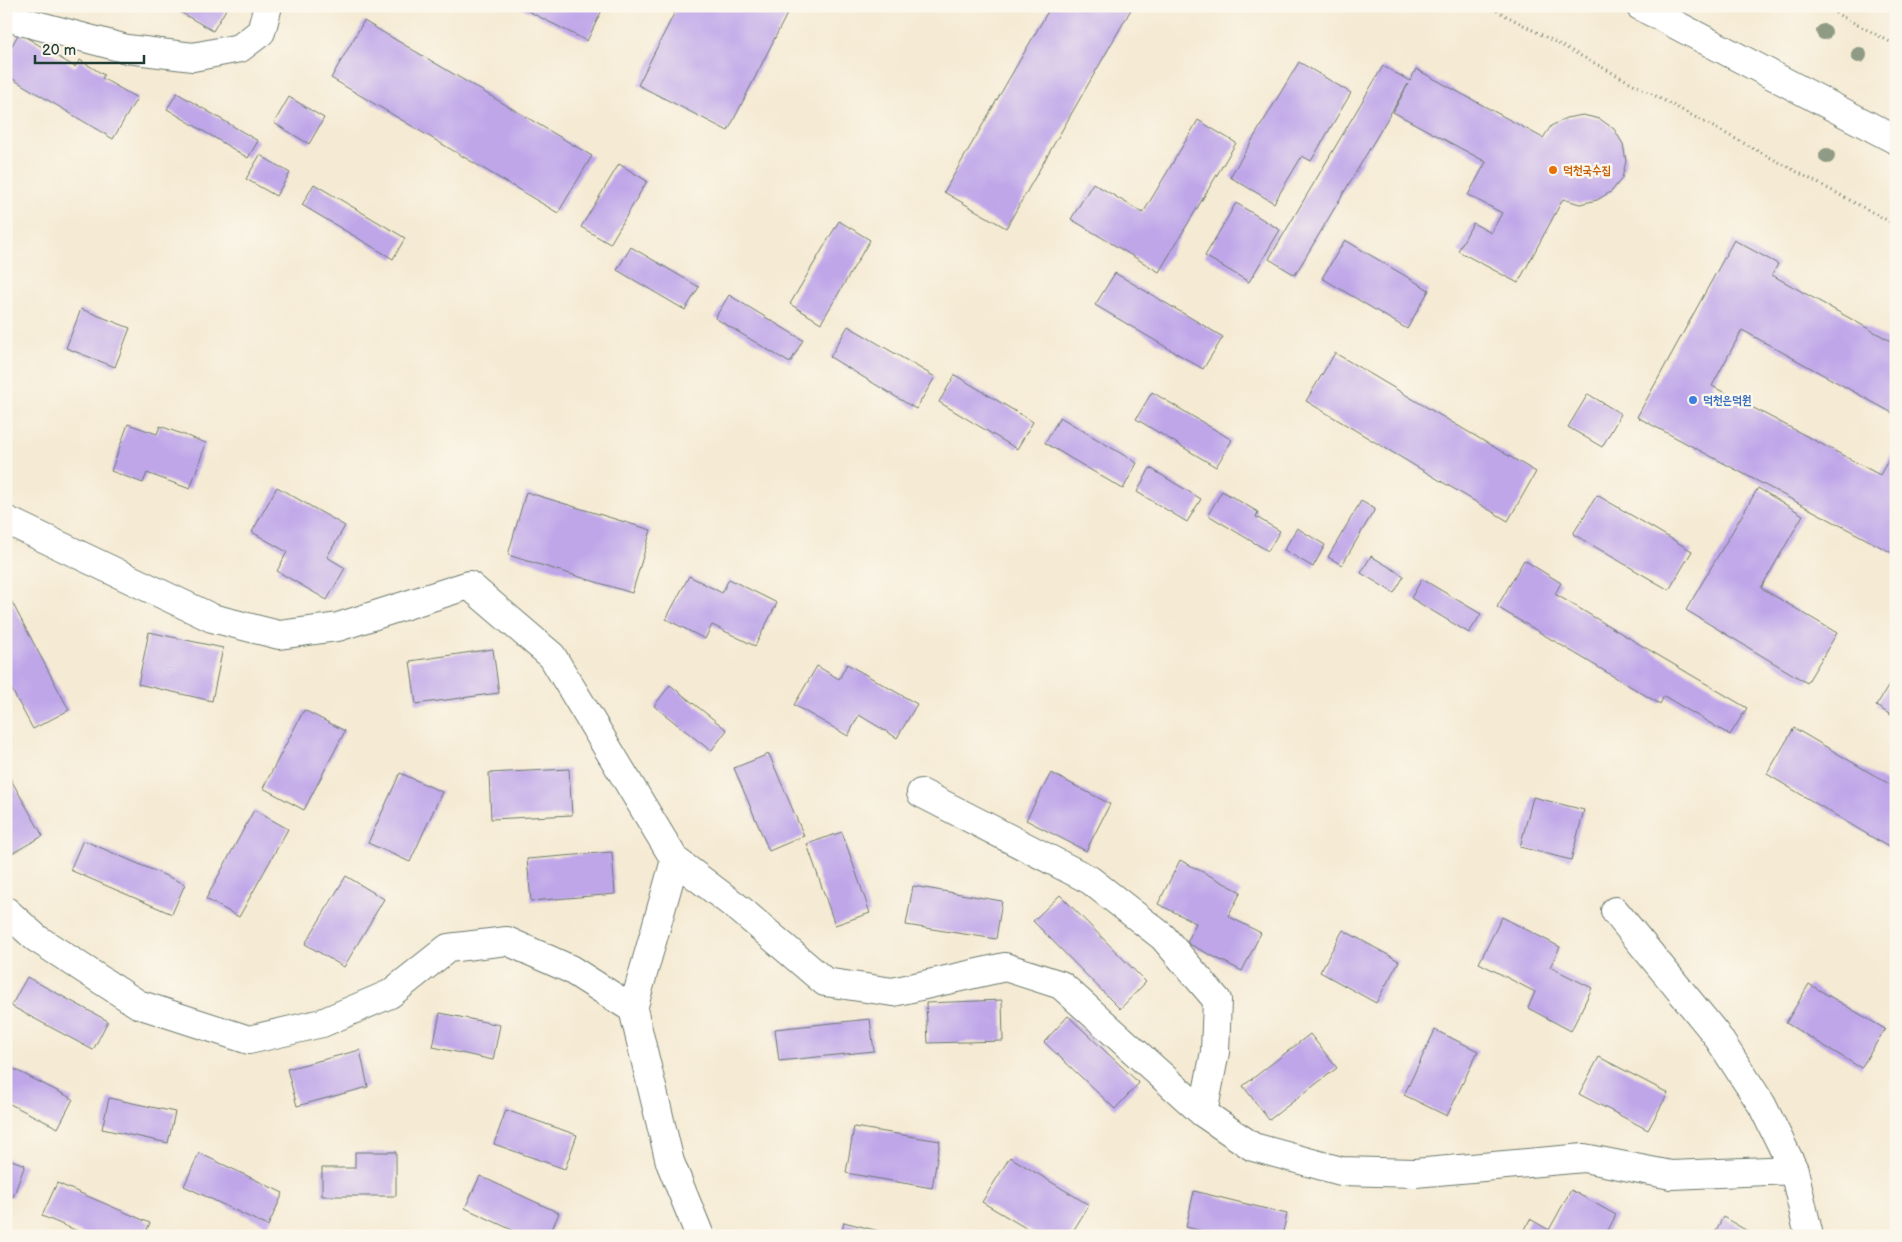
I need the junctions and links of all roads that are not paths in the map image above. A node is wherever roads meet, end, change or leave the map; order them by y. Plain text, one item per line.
1 (268, 6) edge
2 (1640, 6) edge
3 (6, 17) edge
4 (1896, 140) edge
5 (6, 520) edge
6 (921, 793) dead end
7 (675, 860) junction
8 (6, 910) edge
9 (1615, 911) dead end
10 (633, 1008) junction
11 (1203, 1113) junction
12 (1794, 1170) junction
13 (700, 1236) edge
14 (1809, 1236) edge

1 - 3 street
2 - 4 street
5 - 7 street
6 - 11 street
7 - 10 street
7 - 11 street
8 - 10 street
9 - 12 street
10 - 13 street
11 - 12 street
12 - 14 street

